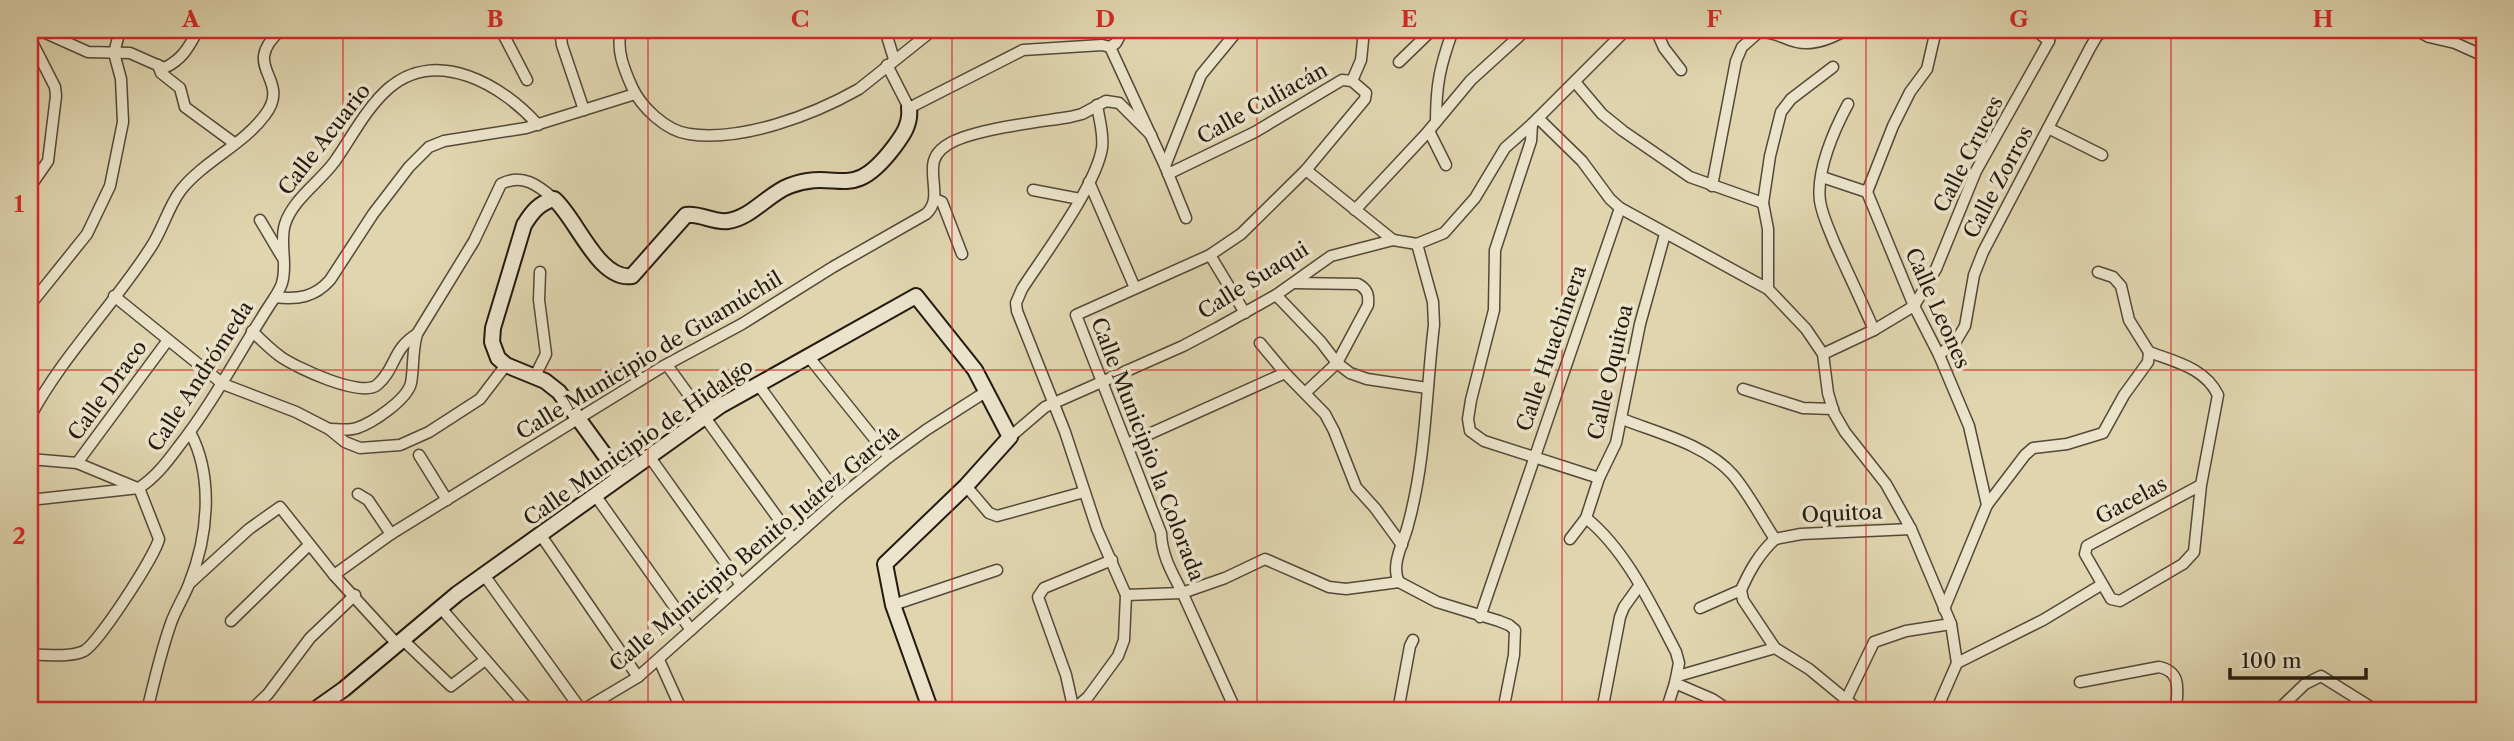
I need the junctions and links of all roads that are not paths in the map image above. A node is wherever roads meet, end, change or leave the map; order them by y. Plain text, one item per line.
1 (39, 30) edge
2 (120, 30) edge
3 (198, 30) edge
4 (281, 30) edge
5 (501, 30) edge
6 (560, 30) edge
7 (621, 30) edge
8 (885, 30) edge
9 (933, 30) edge
10 (1123, 30) edge
11 (1238, 30) edge
12 (1364, 30) edge
13 (1432, 30) edge
14 (1452, 30) edge
15 (1527, 30) edge
16 (1626, 30) edge
17 (1656, 30) edge
18 (1846, 30) edge
19 (1936, 30) edge
20 (2035, 30) edge
21 (2050, 30) edge
22 (2105, 30) edge
23 (2416, 30) edge
24 (30, 38) edge
25 (2049, 41) junction
26 (1106, 46) junction
27 (114, 53) junction
28 (2484, 56) edge
29 (891, 62) junction
30 (1399, 62) dead end
31 (158, 65) junction
32 (1833, 67) dead end
33 (1681, 70) dead end
34 (527, 80) dead end
35 (1352, 81) junction
36 (1575, 82) junction
37 (635, 94) junction
38 (1848, 104) dead end
39 (1097, 105) junction
40 (909, 108) junction
41 (584, 110) junction
42 (1535, 121) junction
43 (538, 125) junction
44 (1433, 126) junction
45 (2048, 128) junction
46 (1151, 135) junction
47 (234, 143) junction
48 (2102, 155) dead end
49 (1446, 165) dead end
50 (1167, 170) junction
51 (1306, 170) junction
52 (1822, 177) junction
53 (1089, 182) junction
54 (1712, 186) junction
55 (30, 187) edge
56 (1033, 190) dead end
57 (1867, 192) junction
58 (554, 199) junction
59 (935, 199) junction
60 (1080, 199) junction
61 (1763, 204) junction
62 (1620, 208) junction
63 (1355, 210) junction
64 (1186, 218) dead end
65 (260, 220) dead end
66 (1665, 234) junction
67 (1393, 240) junction
68 (1417, 244) junction
69 (962, 254) dead end
70 (1210, 255) junction
71 (282, 258) junction
72 (540, 272) dead end
73 (2098, 272) dead end
74 (1294, 283) junction
75 (1136, 288) junction
76 (1768, 289) junction
77 (1276, 295) junction
78 (114, 296) junction
79 (275, 297) junction
80 (30, 305) edge
81 (1914, 306) junction
82 (1245, 313) junction
83 (1874, 330) junction
84 (252, 331) junction
85 (417, 334) junction
86 (168, 340) junction
87 (1260, 343) dead end
88 (2149, 352) junction
89 (1824, 354) junction
90 (1939, 355) junction
91 (808, 356) junction
92 (1337, 363) junction
93 (506, 365) junction
94 (667, 365) junction
95 (1285, 373) junction
96 (535, 376) junction
97 (1101, 382) junction
98 (757, 383) junction
99 (223, 384) junction
100 (1427, 388) junction
101 (1743, 388) dead end
102 (987, 391) junction
103 (1305, 393) junction
104 (1054, 402) junction
105 (1833, 409) junction
106 (704, 416) junction
107 (30, 417) edge
108 (1622, 419) junction
109 (579, 420) junction
110 (329, 429) junction
111 (190, 432) junction
112 (1010, 437) junction
113 (1127, 444) junction
114 (419, 455) dead end
115 (649, 456) junction
116 (888, 457) junction
117 (1533, 458) junction
118 (30, 459) edge
119 (77, 463) junction
120 (620, 476) junction
121 (1599, 478) junction
122 (2202, 485) junction
123 (966, 486) junction
124 (139, 488) junction
125 (1084, 492) junction
126 (358, 494) dead end
127 (595, 495) junction
128 (840, 497) junction
129 (30, 500) edge
130 (447, 500) junction
131 (1987, 505) junction
132 (1586, 517) junction
133 (1911, 529) junction
134 (391, 534) junction
135 (540, 534) junction
136 (793, 539) junction
137 (1570, 539) dead end
138 (1775, 539) junction
139 (309, 545) junction
140 (1402, 545) junction
141 (1112, 561) junction
142 (998, 570) dead end
143 (334, 575) junction
144 (484, 575) junction
145 (1399, 582) junction
146 (190, 583) junction
147 (741, 584) junction
148 (2101, 585) junction
149 (1639, 586) junction
150 (1741, 590) junction
151 (1182, 593) junction
152 (355, 595) junction
153 (1126, 595) junction
154 (892, 605) junction
155 (440, 607) junction
156 (1700, 608) dead end
157 (1944, 609) junction
158 (1480, 617) junction
159 (231, 621) dead end
160 (1951, 624) junction
161 (691, 631) junction
162 (1413, 640) dead end
163 (400, 641) junction
164 (1775, 648) junction
165 (30, 655) edge
166 (485, 660) junction
167 (659, 660) junction
168 (1957, 663) junction
169 (638, 677) junction
170 (1676, 680) junction
171 (2080, 682) dead end
172 (1847, 698) junction
173 (1074, 710) edge
174 (147, 711) edge
175 (250, 711) edge
176 (313, 711) edge
177 (530, 711) edge
178 (582, 711) edge
179 (682, 711) edge
180 (931, 711) edge
181 (1236, 711) edge
182 (1398, 711) edge
183 (1503, 711) edge
184 (1602, 711) edge
185 (1666, 711) edge
186 (1730, 711) edge
187 (1860, 711) edge
188 (1936, 711) edge
189 (2176, 711) edge
190 (2277, 711) edge
191 (2377, 711) edge

1 - 27 street
2 - 27 street
3 - 31 street
4 - 47 street
5 - 34 street
6 - 41 street
7 - 37 street
8 - 29 street
9 - 29 street
10 - 26 street
11 - 50 street
12 - 35 street
13 - 30 street
14 - 44 street
15 - 44 street
16 - 36 street
17 - 33 street
18 - 54 street
19 - 57 street
20 - 25 street
21 - 25 street
22 - 45 street, Calle Zorros
23 - 28 street
24 - 55 street
25 - 81 street, Calle Cruces
26 - 40 street
26 - 46 street
27 - 31 street
27 - 80 street
29 - 37 street
29 - 40 street
31 - 47 street
32 - 61 street
35 - 50 street, Calle Culiacán
35 - 51 street, Calle Culiacán
36 - 42 street
36 - 54 street
37 - 41 street, Calle Andrómeda
38 - 52 street
39 - 46 street
39 - 53 street
39 - 59 street
40 - 58 street
41 - 43 street, Calle Andrómeda
42 - 62 street
42 - 68 street
42 - 117 street
43 - 71 street, Calle Acuario
43 - 79 street, Calle Andrómeda
44 - 49 street
44 - 63 street
45 - 48 street
45 - 90 street, Calle Zorros
46 - 50 street
47 - 78 street
50 - 64 street
51 - 63 street
51 - 70 street
52 - 57 street
52 - 83 street
53 - 60 street
53 - 75 street
54 - 61 street
56 - 60 street
57 - 81 street, Calle Leones
58 - 85 street
58 - 93 street
59 - 69 street
59 - 94 street, Calle Municipio de Guamúchil
60 - 104 street
61 - 76 street
62 - 66 street
62 - 117 street, Calle Huachinera
63 - 67 street
65 - 71 street
66 - 76 street
66 - 108 street, Calle Oquitoa
67 - 68 street, Calle Suaqui
67 - 74 street, Calle Suaqui
68 - 100 street
70 - 75 street
70 - 82 street
71 - 79 street, Calle Acuario
72 - 96 street
73 - 88 street
74 - 77 street, Calle Suaqui
74 - 92 street
75 - 97 street, Calle Municipio la Colorada
76 - 89 street
77 - 82 street, Calle Suaqui
77 - 92 street
78 - 86 street
78 - 107 street
79 - 84 street, Calle Andrómeda
81 - 83 street, Calle Cruces
81 - 90 street, Calle Leones
82 - 97 street, Calle Suaqui
83 - 89 street, Calle Cruces
84 - 85 street
84 - 99 street, Calle Andrómeda
85 - 110 street
86 - 99 street
86 - 119 street, Calle Draco
87 - 95 street
88 - 122 street
88 - 131 street
89 - 105 street
90 - 131 street, Calle Leones
91 - 98 street, Calle Municipio de Hidalgo
91 - 102 street, Calle Municipio de Hidalgo
91 - 116 street
92 - 100 street
92 - 103 street
93 - 96 street
93 - 110 street
94 - 106 street
94 - 109 street, Calle Municipio de Guamúchil
95 - 103 street
95 - 113 street
96 - 109 street
97 - 104 street, Calle Suaqui
97 - 113 street, Calle Municipio la Colorada
98 - 106 street, Calle Municipio de Hidalgo
98 - 128 street
99 - 110 street
99 - 111 street, Calle Andrómeda
100 - 140 street
101 - 105 street
102 - 112 street
102 - 116 street, Calle Municipio Benito Juárez García
103 - 140 street
104 - 112 street, Calle Suaqui
104 - 125 street
105 - 133 street
106 - 115 street, Calle Municipio de Hidalgo
106 - 136 street
108 - 121 street, Calle Oquitoa
108 - 138 street
109 - 120 street
109 - 130 street, Calle Municipio de Guamúchil
111 - 124 street, Calle Andrómeda
111 - 146 street
112 - 123 street, Calle Suaqui
113 - 151 street, Calle Municipio la Colorada
114 - 130 street
115 - 120 street, Calle Municipio de Hidalgo
115 - 147 street
116 - 128 street, Calle Municipio Benito Juárez García
117 - 121 street
117 - 158 street, Calle Huachinera
118 - 119 street
119 - 124 street
120 - 127 street, Calle Municipio de Hidalgo
121 - 132 street, Calle Oquitoa
122 - 148 street, Gacelas
122 - 148 street
123 - 125 street
123 - 154 street, Calle Suaqui
124 - 129 street
124 - 165 street
125 - 141 street
126 - 134 street
127 - 135 street, Calle Municipio de Hidalgo
127 - 161 street
128 - 136 street, Calle Municipio Benito Juárez García
130 - 134 street, Calle Municipio de Guamúchil
131 - 157 street
132 - 137 street, Calle Oquitoa
132 - 149 street
133 - 138 street, Oquitoa
133 - 157 street
134 - 143 street, Calle Municipio de Guamúchil
135 - 144 street, Calle Municipio de Hidalgo
135 - 169 street
136 - 147 street, Calle Municipio Benito Juárez García
138 - 150 street
139 - 143 street
139 - 146 street
139 - 159 street
140 - 145 street
141 - 153 street
141 - 173 street
142 - 154 street
143 - 152 street
144 - 155 street, Calle Municipio de Hidalgo
144 - 178 street
145 - 151 street
145 - 158 street
146 - 174 street
147 - 161 street, Calle Municipio Benito Juárez García
148 - 168 street
149 - 170 street
149 - 184 street
150 - 156 street
150 - 164 street
151 - 153 street
151 - 181 street, Calle Municipio la Colorada
152 - 163 street
152 - 175 street
153 - 173 street
154 - 180 street
155 - 163 street, Calle Municipio de Hidalgo
155 - 166 street
157 - 160 street
158 - 183 street
160 - 168 street
160 - 172 street
161 - 167 street, Calle Municipio Benito Juárez García
162 - 182 street
163 - 166 street
163 - 176 street, Calle Municipio de Hidalgo
164 - 170 street
164 - 172 street
166 - 177 street
167 - 169 street, Calle Municipio Benito Juárez García
167 - 179 street
168 - 188 street
169 - 178 street, Calle Municipio Benito Juárez García
170 - 185 street
170 - 186 street
171 - 189 street
172 - 187 street
190 - 191 street

